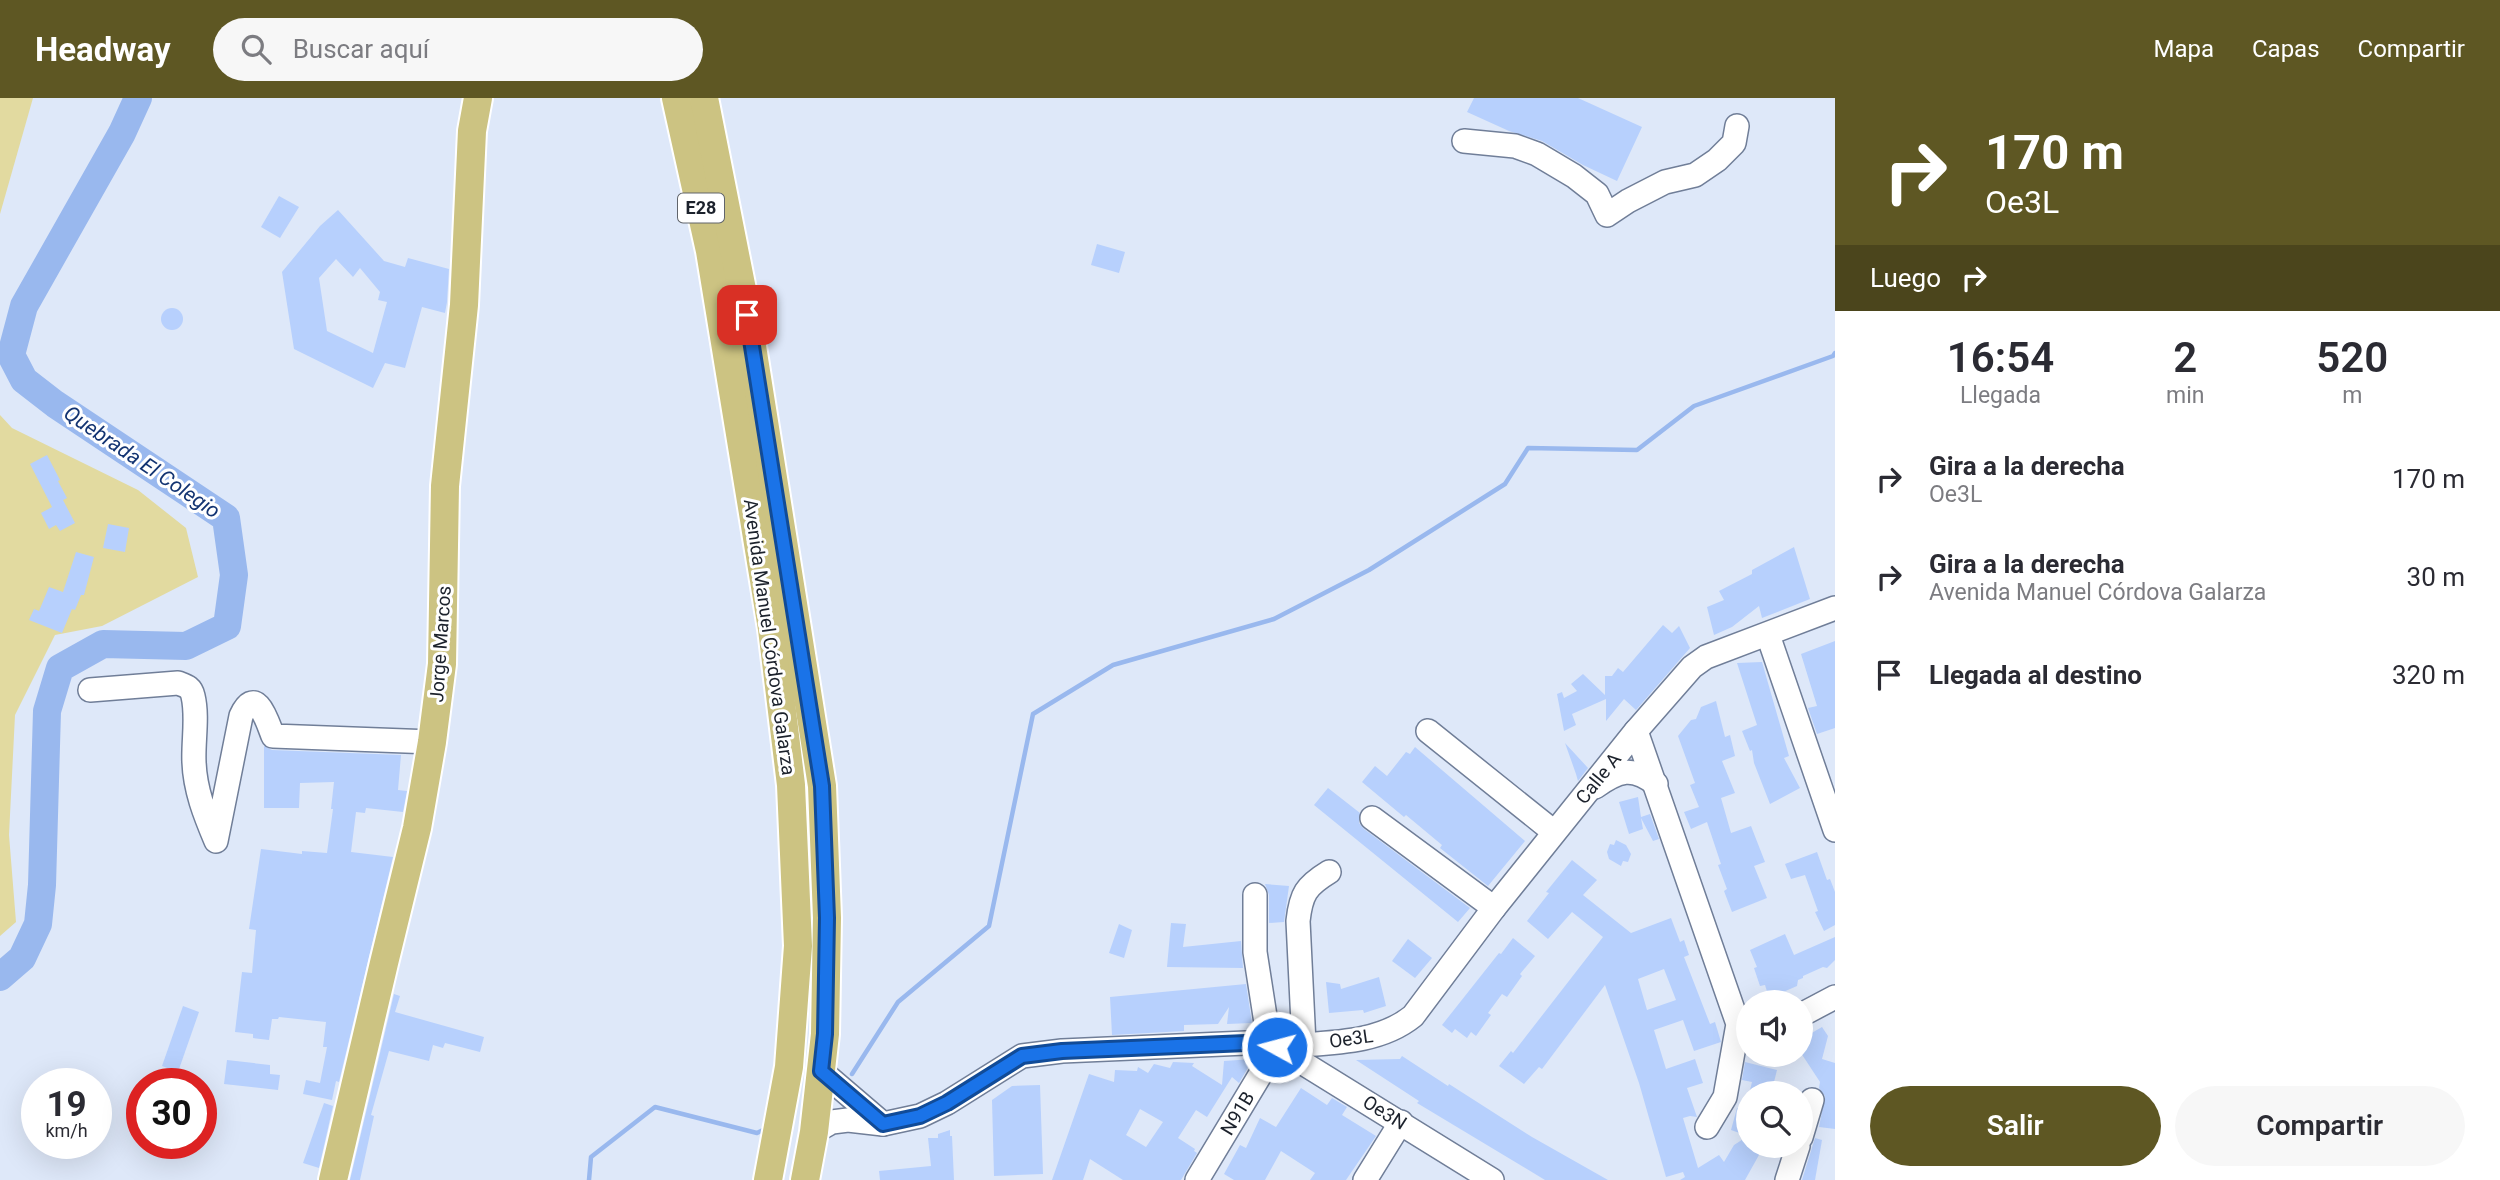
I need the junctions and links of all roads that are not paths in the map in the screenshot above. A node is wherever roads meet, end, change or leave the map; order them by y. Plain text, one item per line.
1 (478, 98) edge
2 (676, 98) edge
3 (704, 98) edge
4 (1737, 126) dead end
5 (1464, 141) dead end
6 (733, 317) junction
7 (1835, 608) edge
8 (1768, 635) junction
9 (90, 690) dead end
10 (1428, 731) dead end
11 (1636, 731) junction
12 (432, 741) junction
13 (1656, 784) junction
14 (1587, 793) junction
15 (1373, 818) dead end
16 (1835, 830) edge
17 (1554, 832) junction
18 (1329, 872) dead end
19 (1255, 895) dead end
20 (1494, 908) junction
21 (1835, 997) edge
22 (1736, 1004) edge
23 (1813, 1009) edge
24 (1413, 1016) joint
25 (1273, 1044) junction
26 (1304, 1044) junction
27 (1736, 1052) edge
28 (821, 1071) junction
29 (1401, 1122) junction
30 (883, 1124) junction
31 (1707, 1127) dead end
32 (814, 1132) junction
33 (1794, 1158) edge
34 (333, 1180) edge
35 (768, 1180) edge
36 (805, 1180) edge
37 (1197, 1180) edge
38 (1365, 1180) edge
39 (1492, 1180) edge
40 (1787, 1180) edge

1 - 12 main road, Jorge Marcos
2 - 6 main road, Avenida Manuel Córdova Galarza / E28
3 - 6 main road, Avenida Manuel Córdova Galarza / E28
4 - 5 street
6 - 28 main road, Avenida Manuel Córdova Galarza / E28
6 - 35 main road, Avenida Manuel Córdova Galarza / E28
7 - 8 street, Calle A
8 - 11 street, Calle A
8 - 16 street
9 - 12 street
10 - 17 street
11 - 13 street
11 - 14 street, Calle A
12 - 34 main road, Jorge Marcos
13 - 14 street
13 - 22 street
14 - 17 street, Calle A
15 - 20 street
17 - 20 street, Calle A
18 - 26 street
19 - 25 street
20 - 24 street, Calle A
21 - 23 street
24 - 26 street, Oe3L
25 - 26 street, Oe3L
25 - 29 street, Oe3N
25 - 30 street, Oe3L
25 - 37 street, N91B
27 - 31 street
28 - 30 street
28 - 32 main road, Avenida Manuel Córdova Galarza / E28
29 - 38 street
29 - 39 street, Oe3N
30 - 32 street, Oe3L
32 - 36 main road, Avenida Manuel Córdova Galarza / E28
33 - 40 street

